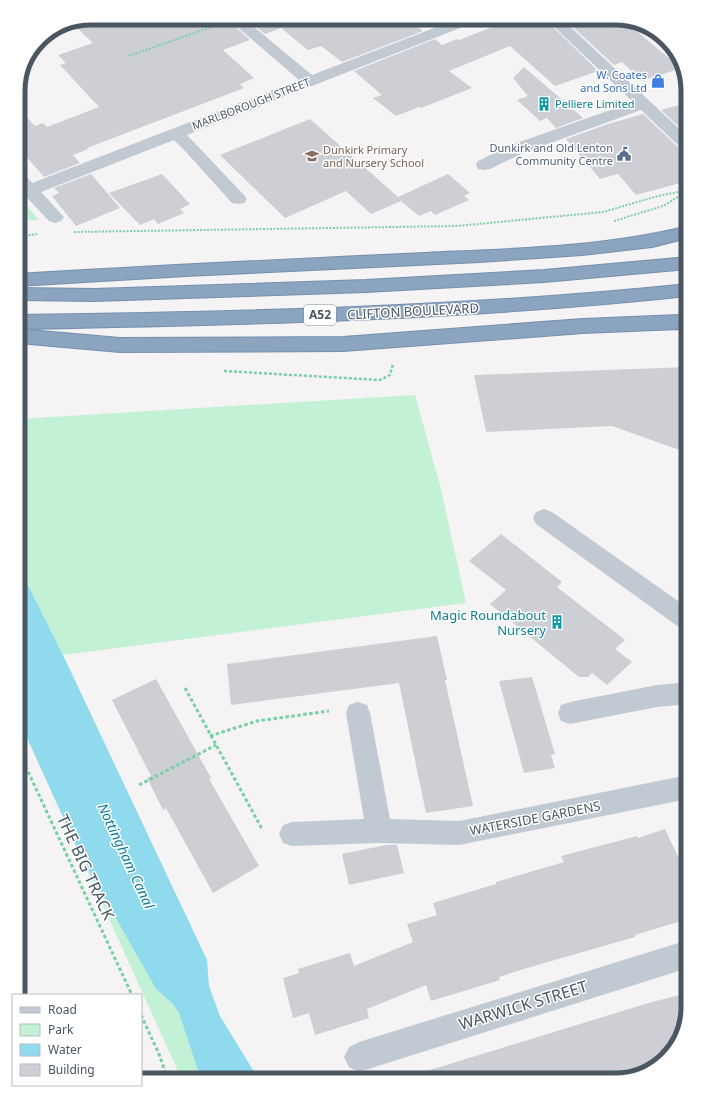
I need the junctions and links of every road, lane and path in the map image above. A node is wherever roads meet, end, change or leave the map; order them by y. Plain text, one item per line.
1 (215, 25) edge
2 (242, 25) edge
3 (455, 25) edge
4 (559, 25) edge
5 (129, 56) dead end
6 (309, 81) junction
7 (643, 104) junction
8 (176, 133) junction
9 (681, 139) edge
10 (484, 165) dead end
11 (25, 184) edge
12 (25, 185) edge
13 (681, 191) edge
14 (238, 199) dead end
15 (55, 217) joint
16 (40, 234) dead end
17 (681, 234) edge
18 (25, 237) edge
19 (681, 264) edge
20 (25, 280) edge
21 (681, 291) edge
22 (25, 294) edge
23 (25, 322) edge
24 (681, 322) edge
25 (25, 337) edge
26 (544, 518) dead end
27 (681, 616) edge
28 (185, 688) dead end
29 (681, 694) edge
30 (358, 713) joint
31 (570, 713) dead end
32 (210, 736) junction
33 (216, 745) junction
34 (25, 765) edge
35 (139, 784) dead end
36 (681, 788) edge
37 (379, 831) junction
38 (292, 834) joint
39 (681, 956) edge
40 (132, 994) edge
41 (142, 1018) edge
42 (359, 1057) dead end
43 (166, 1073) edge

1 - 5 path
2 - 6 street
3 - 6 street, MARLBOROUGH STREET
4 - 7 street
6 - 8 street, MARLBOROUGH STREET
7 - 9 street
7 - 10 street
8 - 11 street, MARLBOROUGH STREET
8 - 14 street
12 - 15 street
13 - 15 path
16 - 18 path
17 - 20 highway
19 - 22 highway, CLIFTON BOULEVARD / A52
21 - 23 highway, CLIFTON BOULEVARD / A52
24 - 25 highway
26 - 27 street
28 - 32 path
29 - 31 street
30 - 32 path
30 - 37 street
32 - 33 path
33 - 35 path
33 - 38 path
34 - 40 path, THE BIG TRACK
36 - 37 street, WATERSIDE GARDENS
37 - 38 street, WATERSIDE GARDENS
39 - 42 street, WARWICK STREET
41 - 43 path

